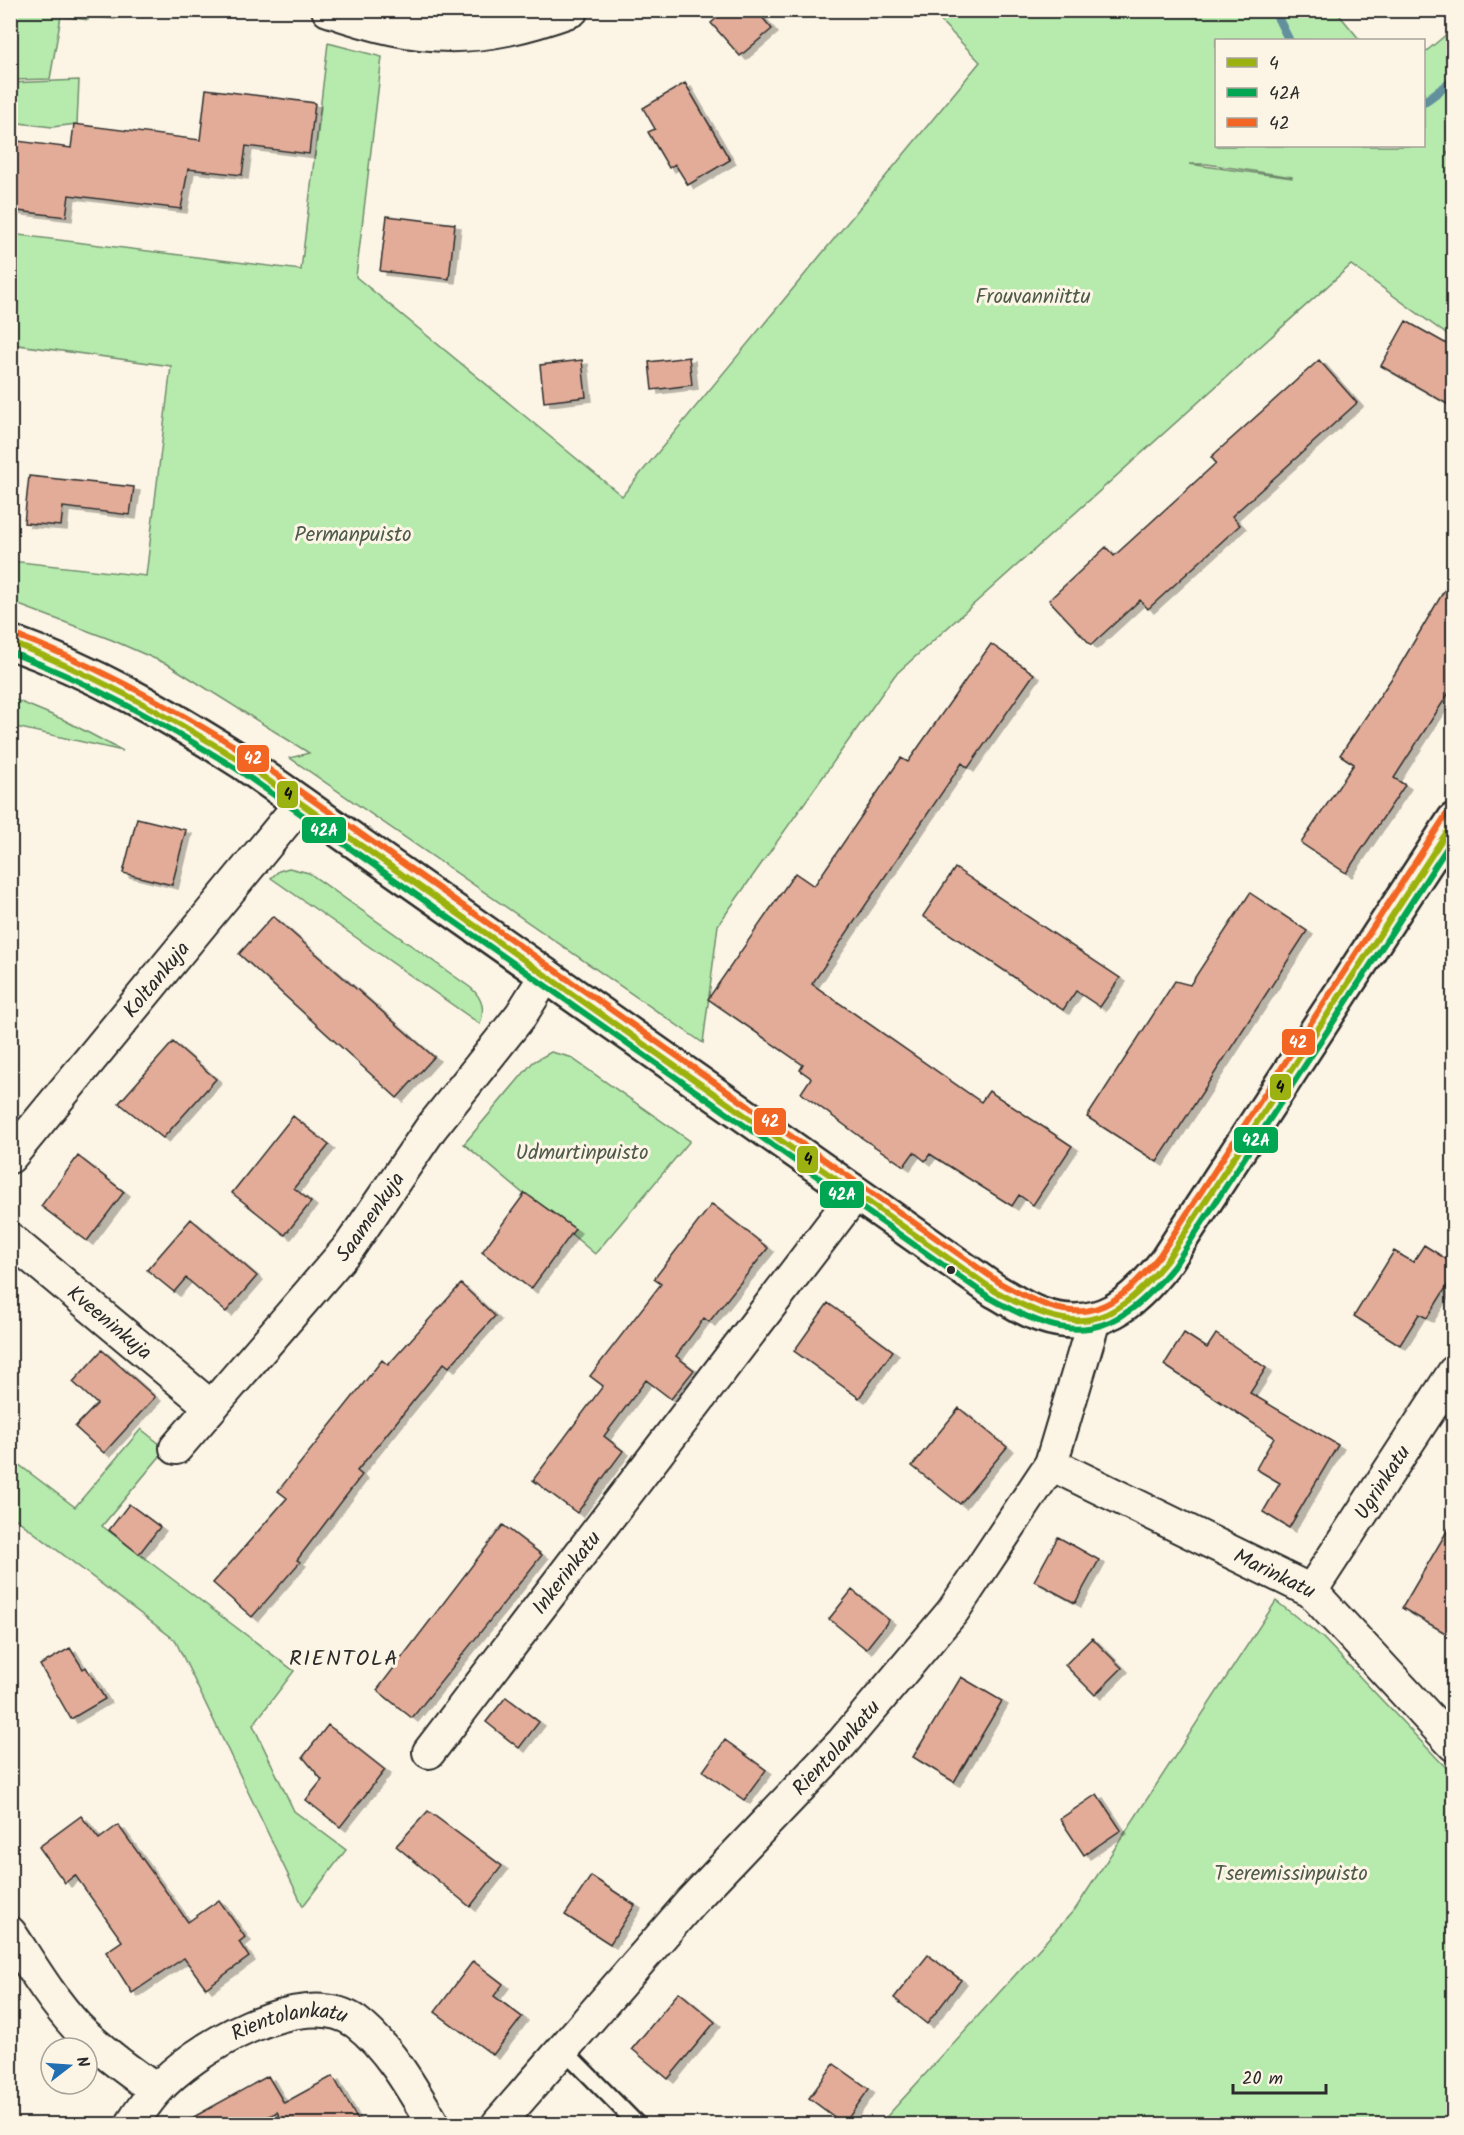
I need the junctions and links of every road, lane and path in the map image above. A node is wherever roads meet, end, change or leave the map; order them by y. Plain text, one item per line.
1 (328, 10) edge
2 (572, 10) edge
3 (10, 642) edge
4 (301, 803) junction
5 (1454, 820) edge
6 (546, 975) junction
7 (10, 1157) edge
8 (856, 1193) junction
9 (10, 1239) edge
10 (1094, 1320) junction
11 (1454, 1372) edge
12 (210, 1406) junction
13 (176, 1448) dead end
14 (1051, 1464) junction
15 (1311, 1591) junction
16 (1454, 1745) edge
17 (429, 1752) dead end
18 (10, 1933) edge
19 (563, 2049) junction
20 (156, 2090) junction
21 (132, 2124) edge
22 (433, 2124) edge
23 (498, 2124) edge
24 (637, 2124) edge

1 - 2 street
3 - 4 street
4 - 6 street
4 - 7 street, Koltankuja
5 - 10 street
6 - 8 street
6 - 12 street, Saamenkuja
8 - 10 street
8 - 17 street, Inkerinkatu
9 - 12 street, Kveeninkuja
10 - 14 street, Rientolankatu
11 - 15 street, Ugrinkatu
12 - 13 street, Saamenkuja
14 - 15 street, Marinkatu
14 - 19 street, Rientolankatu
15 - 16 street, Marinkatu
18 - 20 street
19 - 23 street, Rientolankatu
19 - 24 lane
20 - 21 street, Rientolankatu
20 - 22 street, Rientolankatu

